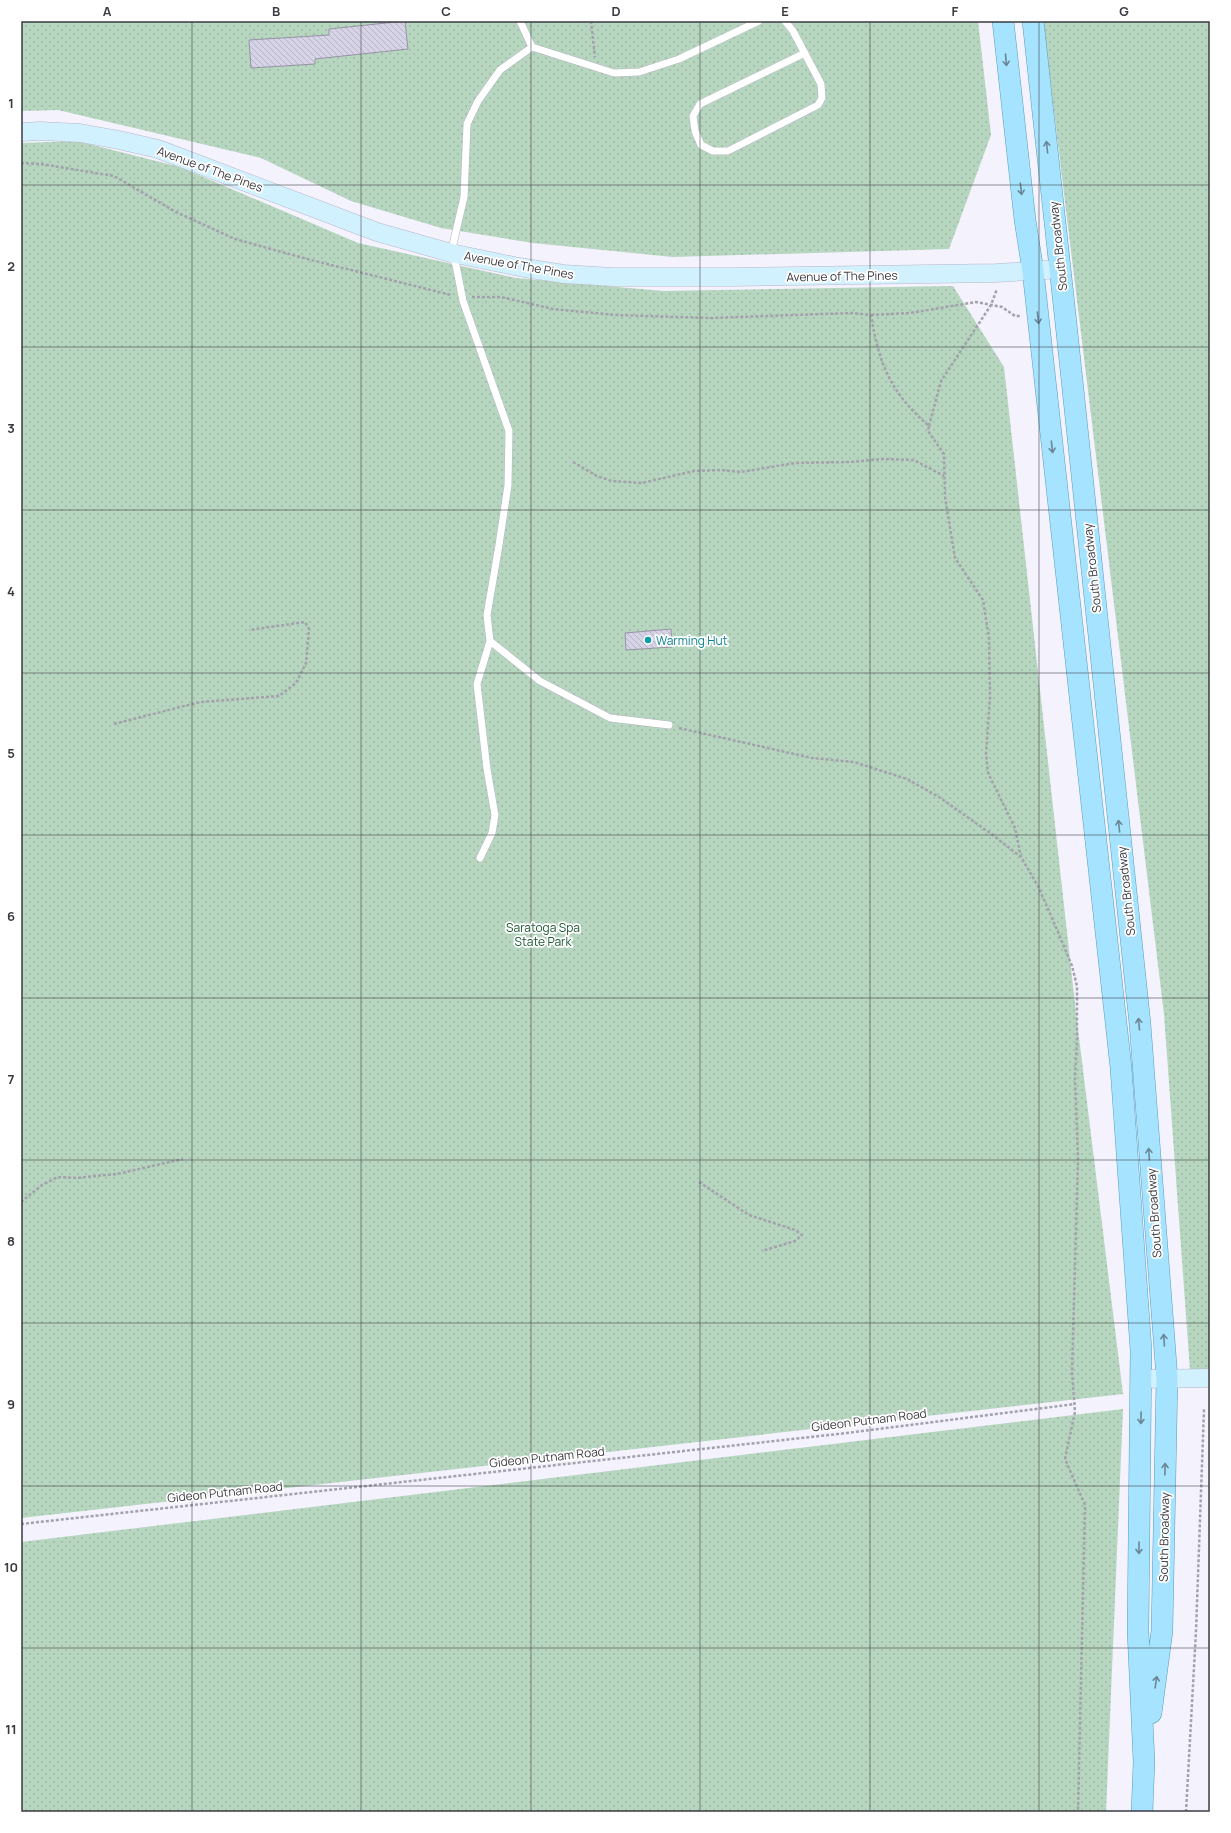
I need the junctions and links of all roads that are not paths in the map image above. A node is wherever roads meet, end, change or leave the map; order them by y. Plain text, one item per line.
1 (520, 21) edge
2 (759, 21) edge
3 (785, 21) edge
4 (1003, 21) edge
5 (1033, 21) edge
6 (532, 47) junction
7 (804, 53) junction
8 (21, 132) edge
9 (451, 253) junction
10 (1060, 269) junction
11 (1033, 271) junction
12 (490, 641) junction
13 (669, 726) road end
14 (480, 858) dead end
15 (1167, 1378) junction
16 (1210, 1378) edge
17 (1141, 1379) junction
18 (1144, 1762) junction
19 (1142, 1812) edge

1 - 6 lane
2 - 6 lane
3 - 7 lane
4 -> 11 main road, South Broadway
10 -> 5 main road, South Broadway
6 - 9 lane
7 - 7 lane
8 - 9 street, Avenue of The Pines
9 - 11 street, Avenue of The Pines
9 - 12 lane
10 - 11 street, Avenue of The Pines
15 -> 10 main road, South Broadway
11 -> 17 main road, South Broadway
12 - 13 lane
12 - 14 lane
15 - 16 street
15 - 17 street
18 -> 15 main road, South Broadway
17 -> 18 main road, South Broadway
18 - 19 main road, South Broadway

